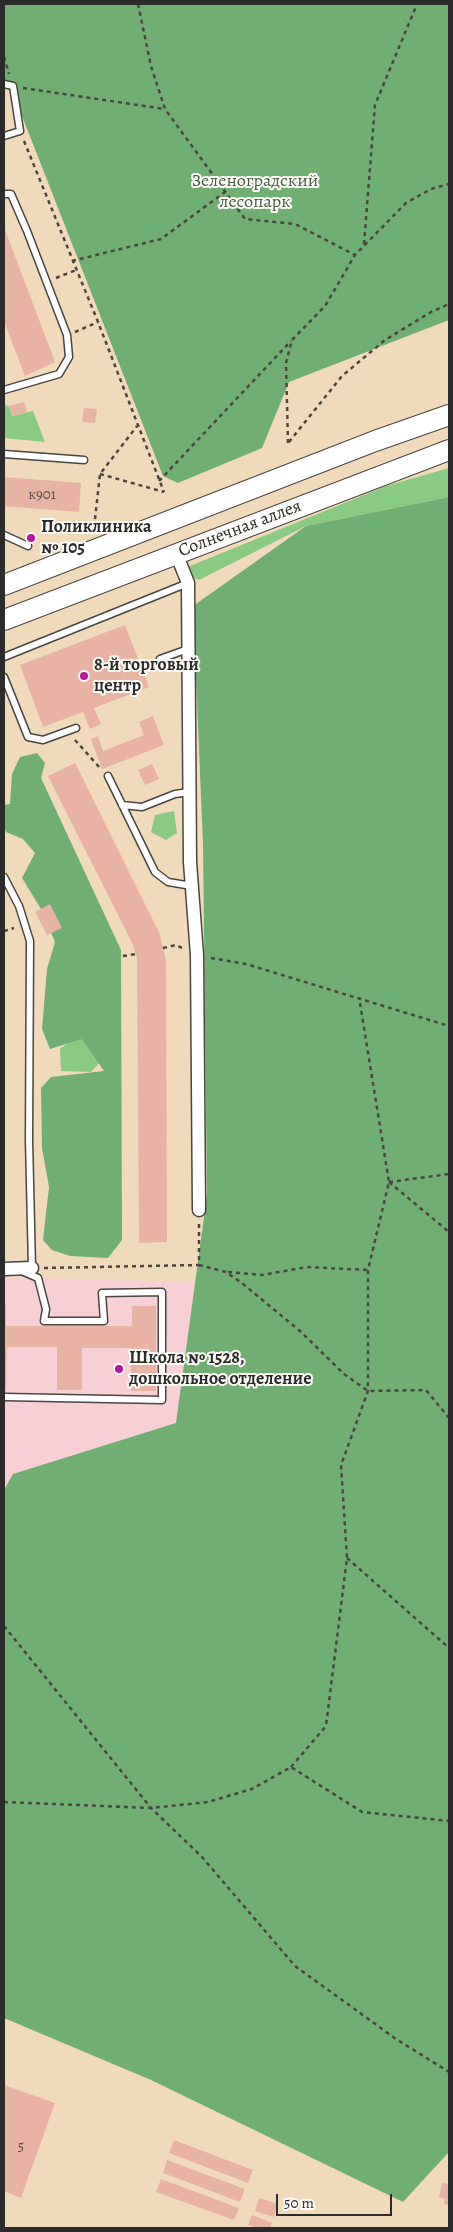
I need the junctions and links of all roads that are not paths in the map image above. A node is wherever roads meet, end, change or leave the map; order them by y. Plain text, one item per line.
1 (4, 84) edge
2 (4, 136) edge
3 (4, 194) edge
4 (4, 390) edge
5 (449, 415) edge
6 (449, 450) edge
7 (4, 454) edge
8 (84, 460) dead end
9 (4, 535) edge
10 (28, 546) dead end
11 (176, 553) junction
12 (188, 583) junction
13 (4, 585) edge
14 (4, 620) edge
15 (188, 649) junction
16 (4, 657) edge
17 (160, 659) dead end
18 (4, 677) edge
19 (76, 728) dead end
20 (108, 776) road end
21 (191, 792) junction
22 (122, 805) junction
23 (4, 877) edge
24 (192, 886) junction
25 (199, 1210) road end
26 (32, 1268) joint
27 (4, 1269) edge
28 (18, 1269) junction
29 (4, 1397) edge

1 - 2 lane
3 - 4 lane
5 - 13 main road, Солнечная аллея
6 - 11 main road, Солнечная аллея
7 - 8 lane
9 - 10 lane
11 - 12 street
11 - 14 main road, Солнечная аллея
12 - 15 street
12 - 16 lane
15 - 17 lane
15 - 21 street
18 - 19 lane
20 - 22 lane
21 - 22 lane
21 - 24 street
22 - 24 lane
23 - 26 lane
24 - 25 street
26 - 28 street
27 - 28 street
28 - 29 lane

